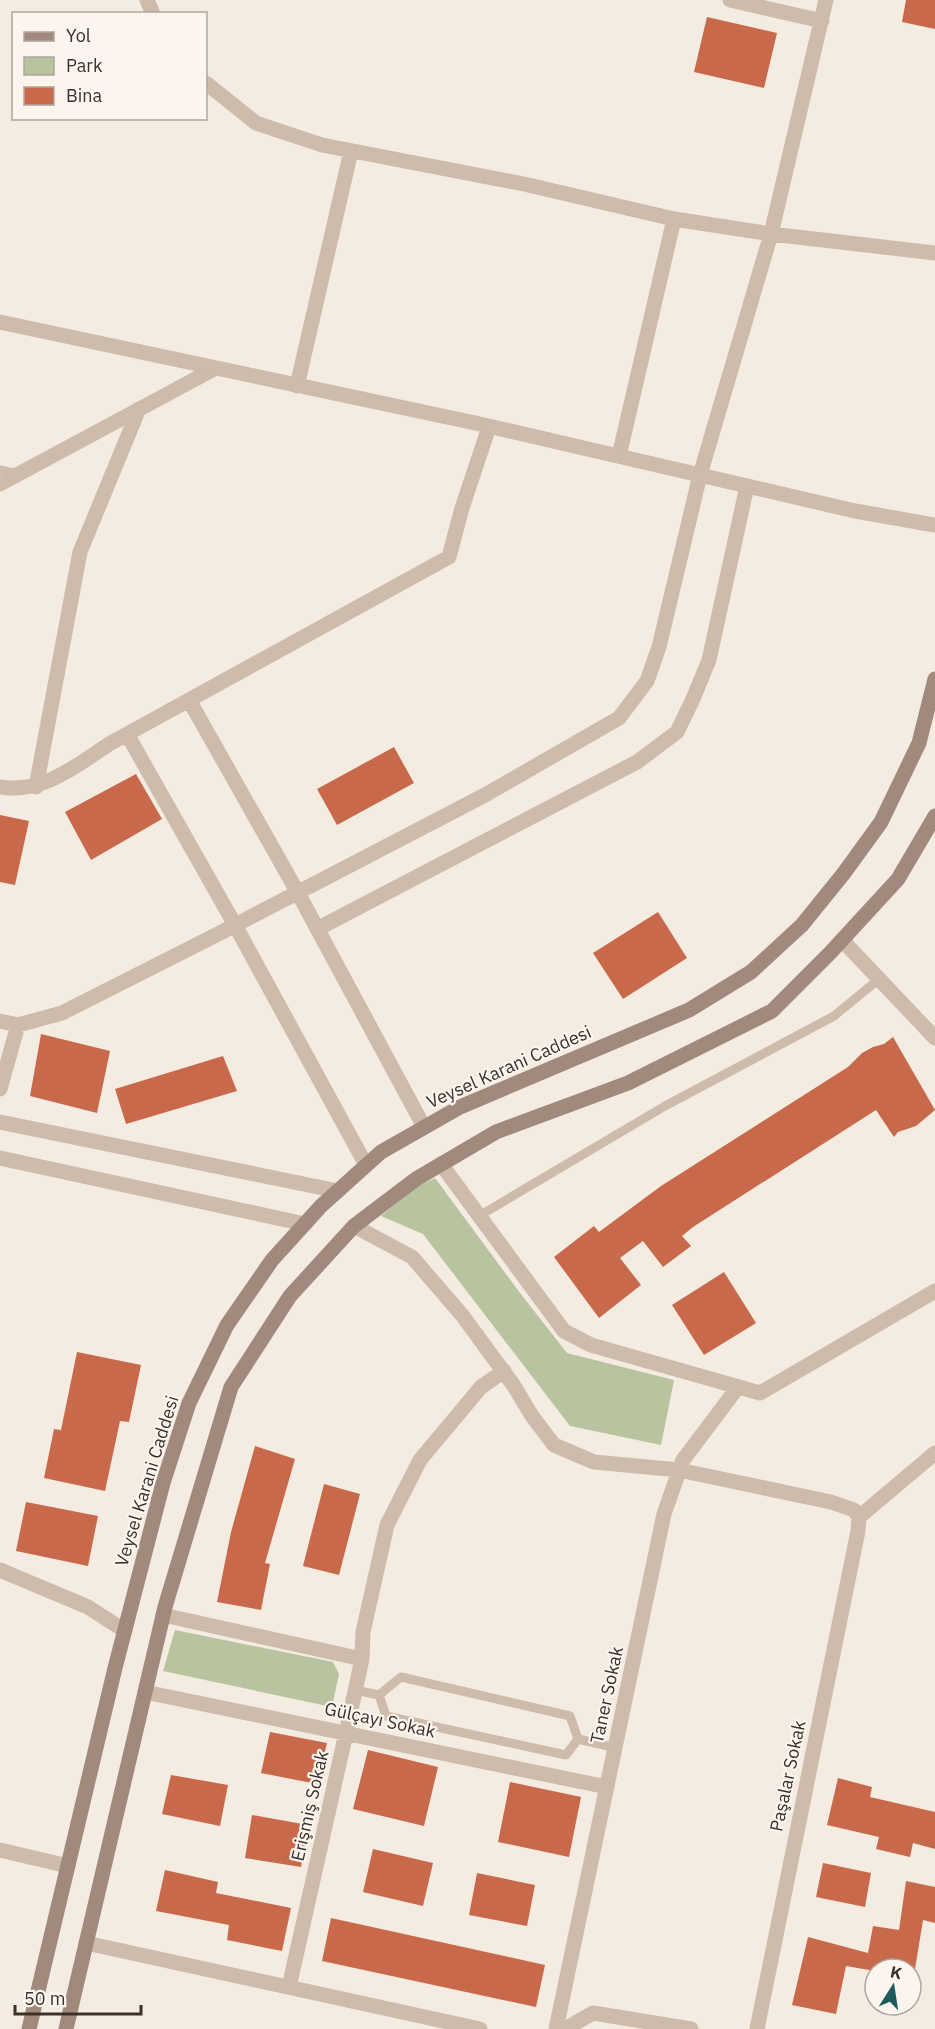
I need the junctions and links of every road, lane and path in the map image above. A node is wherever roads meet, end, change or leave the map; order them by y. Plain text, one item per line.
1 (729, 0) edge
2 (826, 0) edge
3 (822, 21) junction
4 (207, 84) edge
5 (351, 151) junction
6 (674, 219) junction
7 (771, 234) junction
8 (935, 254) edge
9 (0, 322) edge
10 (214, 369) junction
11 (297, 386) junction
12 (139, 409) junction
13 (489, 427) junction
14 (619, 456) junction
15 (0, 470) edge
16 (19, 474) junction
17 (700, 475) junction
18 (0, 484) edge
19 (747, 486) junction
20 (935, 525) edge
21 (935, 679) edge
22 (189, 700) junction
23 (127, 734) junction
24 (0, 787) edge
25 (36, 787) junction
26 (935, 816) edge
27 (298, 893) junction
28 (235, 925) junction
29 (317, 929) junction
30 (842, 940) junction
31 (879, 979) junction
32 (0, 1021) edge
33 (18, 1025) junction
34 (935, 1038) edge
35 (0, 1089) edge
36 (0, 1122) edge
37 (424, 1127) junction
38 (0, 1158) edge
39 (441, 1164) junction
40 (366, 1165) junction
41 (338, 1191) junction
42 (479, 1216) junction
43 (304, 1224) junction
44 (354, 1226) junction
45 (935, 1291) edge
46 (504, 1371) junction
47 (738, 1387) junction
48 (935, 1453) edge
49 (679, 1470) junction
50 (859, 1524) junction
51 (0, 1570) edge
52 (163, 1615) junction
53 (125, 1631) junction
54 (362, 1659) junction
55 (355, 1690) junction
56 (145, 1692) junction
57 (379, 1695) junction
58 (346, 1733) junction
59 (578, 1739) junction
60 (616, 1748) junction
61 (607, 1787) junction
62 (0, 1850) edge
63 (68, 1866) junction
64 (86, 1943) junction
65 (289, 1987) junction
66 (29, 2029) edge
67 (66, 2029) edge
68 (480, 2029) edge
69 (556, 2029) edge
70 (565, 2029) edge
71 (691, 2029) edge
72 (757, 2029) edge

1 - 3 street
2 - 3 street
3 - 7 street
4 - 5 street
5 - 6 street
5 - 11 street
6 - 7 street
6 - 14 street
7 - 8 street
7 - 17 street
9 - 10 street
10 - 11 street
10 - 12 street
11 - 13 street
12 - 16 street
12 - 25 street
13 - 14 street
13 - 22 street
14 - 17 street
15 - 16 lane
16 - 18 street
17 - 19 street
17 - 27 street
19 - 20 street
19 - 29 street
21 - 37 main road, Veysel Karani Caddesi
22 - 23 street
22 - 27 street
23 - 25 street
23 - 28 street
24 - 25 street
26 - 30 main road
27 - 28 street
27 - 29 street
28 - 33 street
28 - 40 street
29 - 37 street
30 - 31 street
30 - 39 main road
31 - 34 street
31 - 42 lane
32 - 33 street
33 - 35 street
36 - 41 street
37 - 40 main road, Veysel Karani Caddesi
38 - 43 street
39 - 42 street
39 - 44 main road
40 - 41 main road, Veysel Karani Caddesi
41 - 43 main road, Veysel Karani Caddesi
42 - 47 street
43 - 53 main road, Veysel Karani Caddesi
44 - 46 street
44 - 52 main road
45 - 47 street
46 - 49 street
46 - 54 street, Erişmiş Sokak
47 - 49 street, Taner Sokak
48 - 50 street
49 - 50 street
49 - 60 street, Taner Sokak
50 - 72 street, Paşalar Sokak
51 - 53 street
52 - 54 street
52 - 56 main road
53 - 63 main road, Veysel Karani Caddesi
54 - 55 street, Erişmiş Sokak
55 - 57 lane
55 - 58 street, Erişmiş Sokak
56 - 58 street, Gülçayı Sokak
56 - 64 main road
57 - 59 lane
57 - 59 lane
58 - 61 street, Gülçayı Sokak
58 - 65 street, Erişmiş Sokak
59 - 60 lane
60 - 61 street, Taner Sokak
61 - 69 street, Taner Sokak
62 - 63 street
63 - 66 main road, Veysel Karani Caddesi
64 - 65 street
64 - 67 main road
65 - 68 street
70 - 71 street

